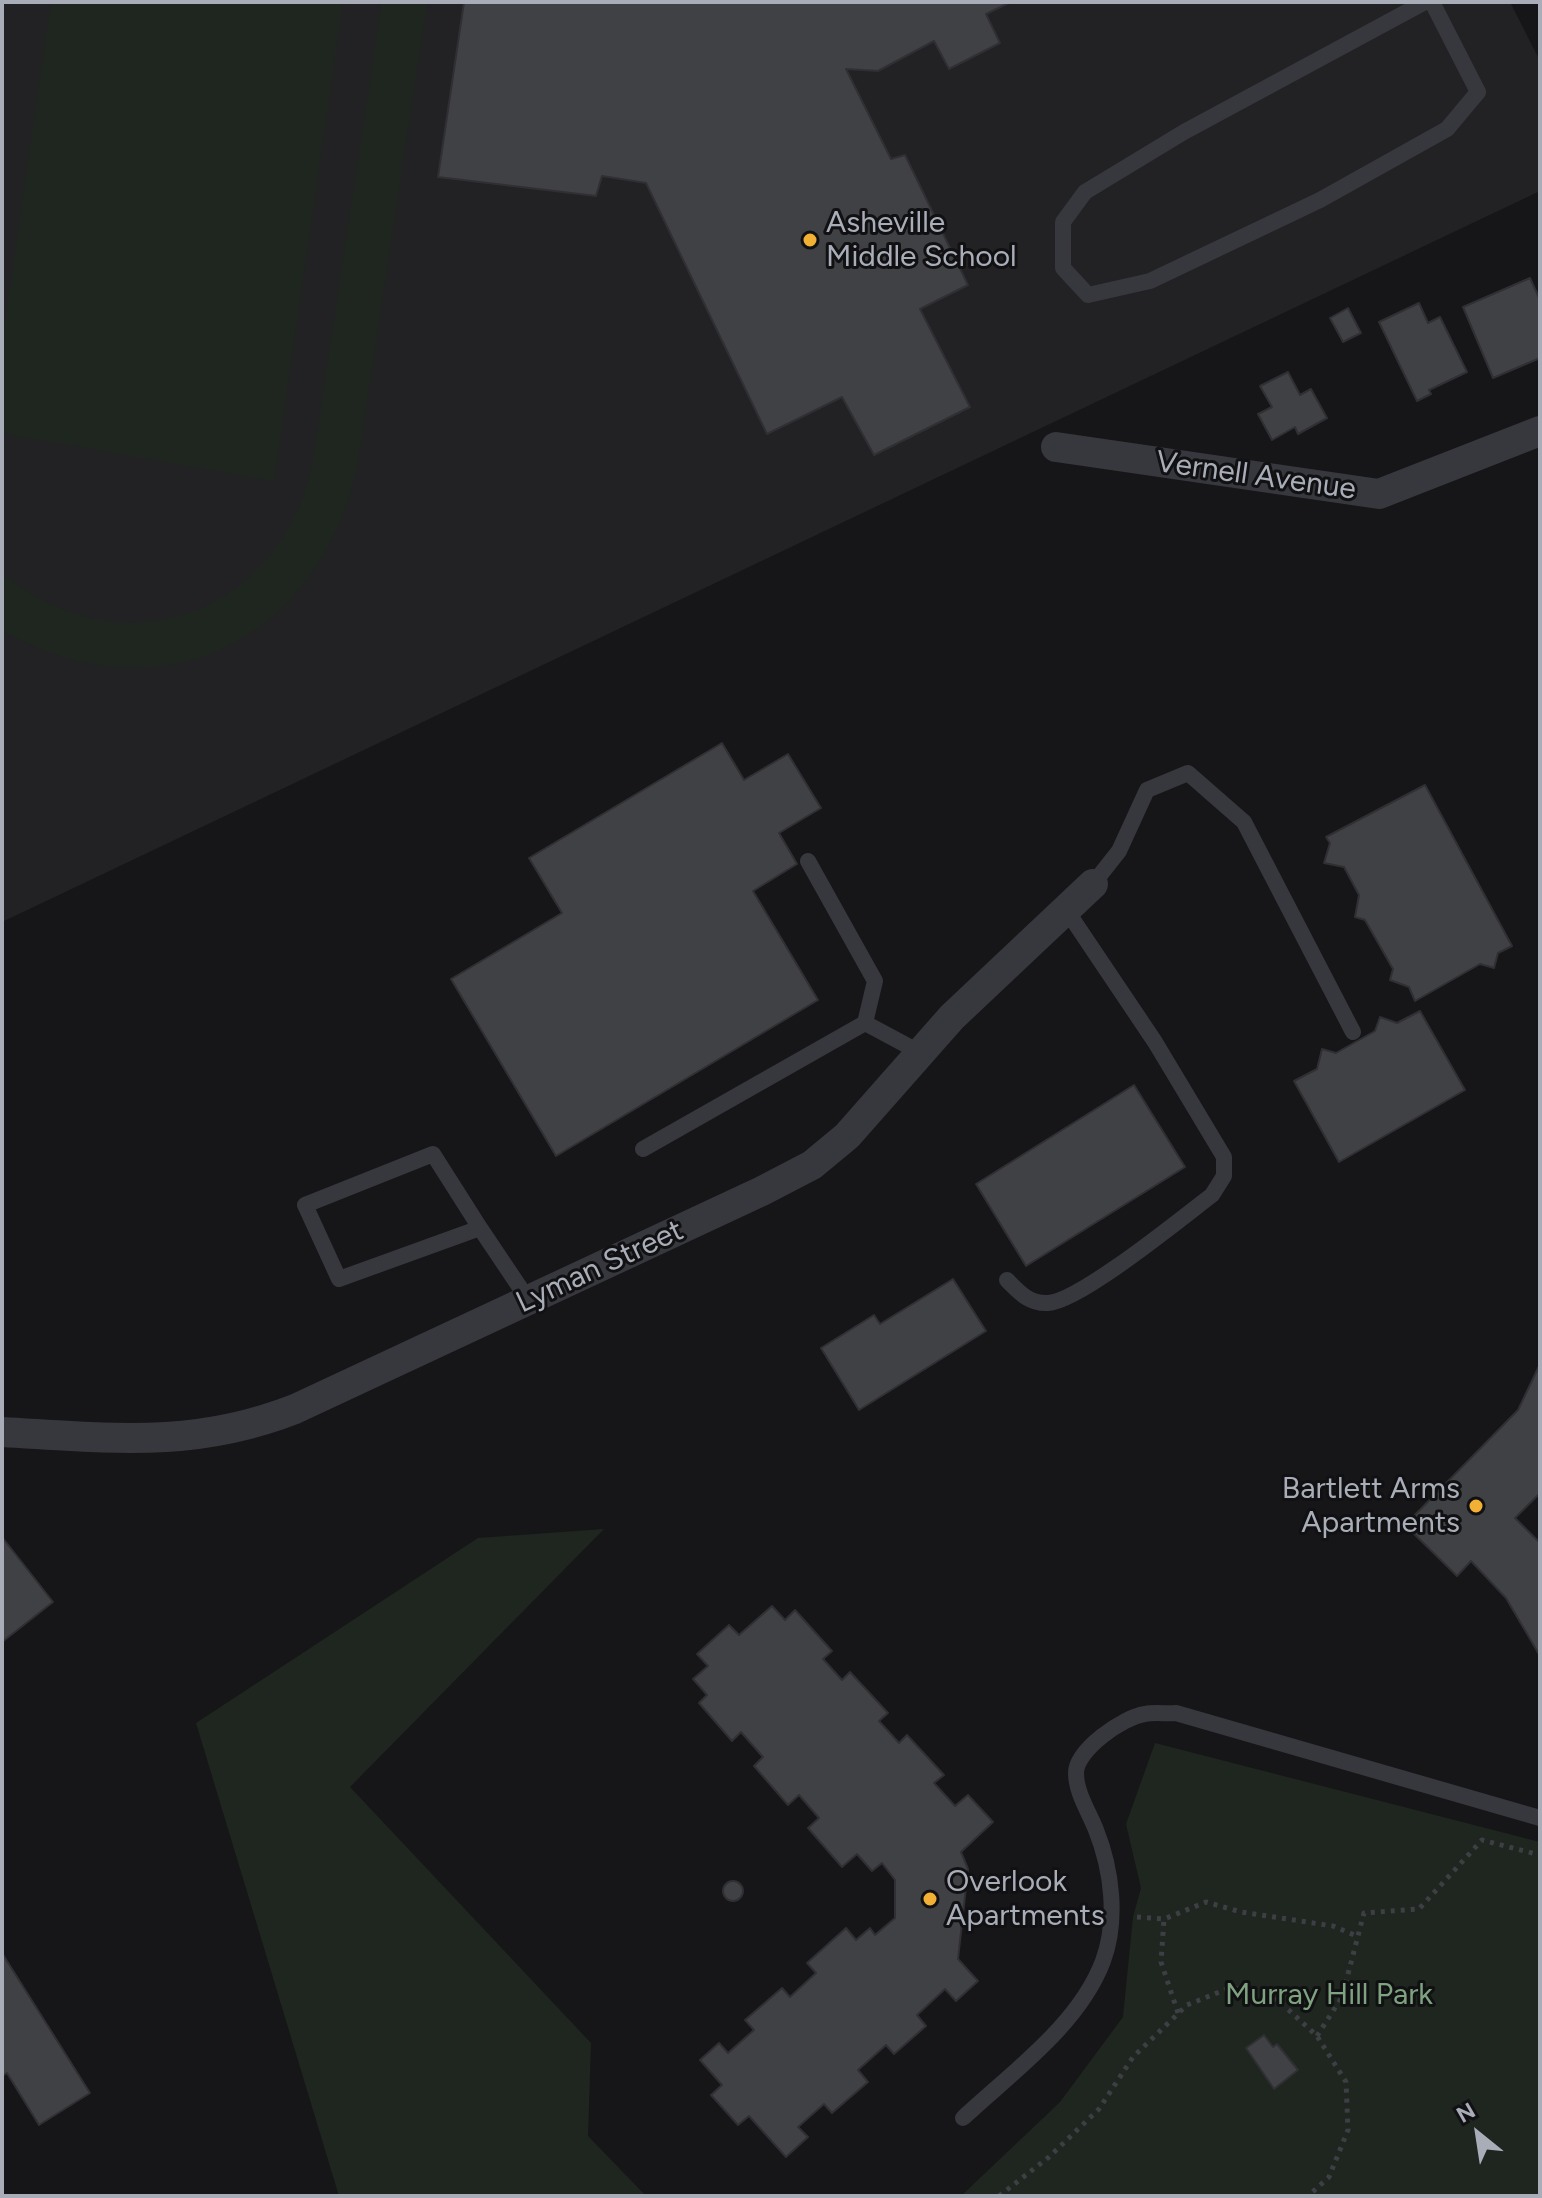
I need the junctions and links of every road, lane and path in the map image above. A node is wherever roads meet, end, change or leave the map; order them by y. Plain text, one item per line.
1 (1425, 2) edge
2 (1432, 2) edge
3 (1540, 431) edge
4 (1056, 447) dead end
5 (808, 861) dead end
6 (1093, 884) joint
7 (1067, 911) junction
8 (865, 1023) junction
9 (1353, 1032) dead end
10 (921, 1053) junction
11 (643, 1149) dead end
12 (480, 1228) junction
13 (1007, 1280) dead end
14 (529, 1301) junction
15 (2, 1432) edge
16 (1540, 1818) edge
17 (1540, 1855) edge
18 (1133, 1917) dead end
19 (1164, 1919) junction
20 (1359, 1937) junction
21 (1178, 2013) junction
22 (1317, 2036) junction
23 (963, 2118) dead end
24 (999, 2196) edge
25 (1308, 2196) edge

1 - 2 lane
3 - 4 street, Vernell Avenue
5 - 8 lane
6 - 7 street, Lyman Street
6 - 9 lane
7 - 10 street, Lyman Street
7 - 13 lane
8 - 10 lane
8 - 11 lane
10 - 14 street, Lyman Street
12 - 12 lane
12 - 14 lane
14 - 15 street, Lyman Street
16 - 23 lane
17 - 20 path
18 - 19 path
19 - 20 path
19 - 21 path
20 - 22 path
21 - 22 path
21 - 24 path
22 - 25 path

